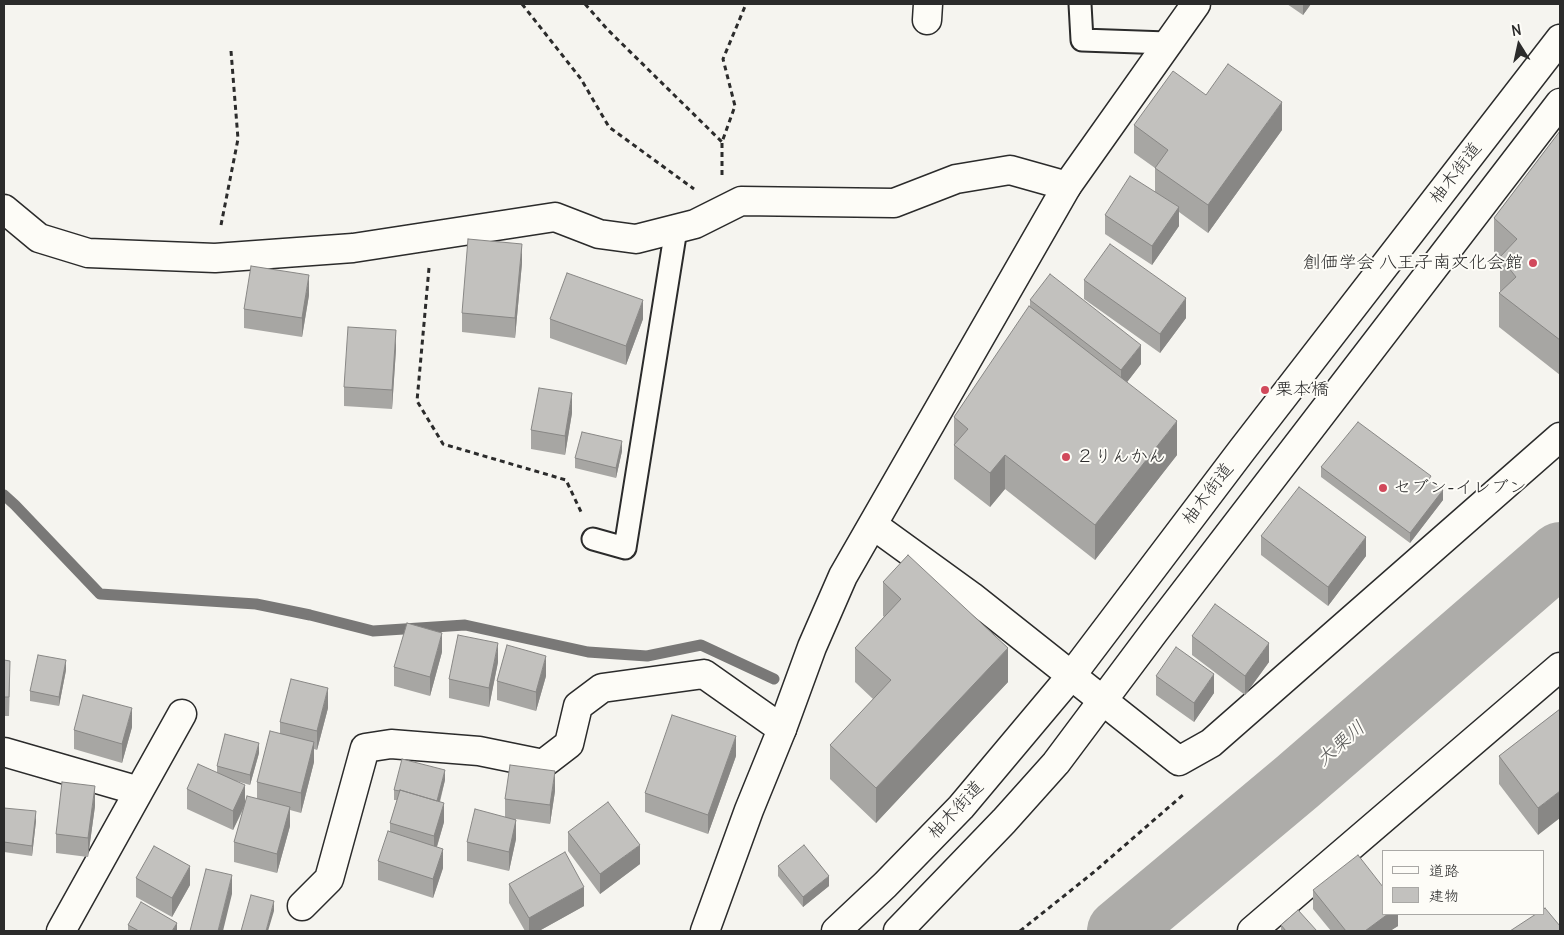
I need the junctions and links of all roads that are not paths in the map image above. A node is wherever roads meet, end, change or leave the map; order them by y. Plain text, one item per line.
1 (1080, 4) edge
2 (1196, 4) edge
3 (1560, 39) edge
4 (1167, 43) junction
5 (1560, 104) edge
6 (1067, 186) junction
7 (4, 209) edge
8 (676, 229) junction
9 (1560, 437) edge
10 (873, 525) junction
11 (593, 539) road end
12 (1560, 667) edge
13 (1071, 676) junction
14 (1102, 701) junction
15 (182, 714) dead end
16 (782, 729) junction
17 (4, 752) edge
18 (139, 791) junction
19 (302, 906) dead end
20 (61, 931) edge
21 (705, 931) edge
22 (836, 931) edge
23 (898, 931) edge
24 (1252, 931) edge

1 - 4 lane
2 - 4 street
3 - 13 street, 柚木街道
4 - 6 street
5 - 14 street
6 - 8 street
6 - 10 street
7 - 8 street
8 - 11 lane
9 - 14 street
10 - 13 street
10 - 16 street
12 - 24 street
13 - 14 street
13 - 22 street, 柚木街道
14 - 23 street
15 - 18 street
16 - 19 street
16 - 21 street
17 - 18 street
18 - 20 street

